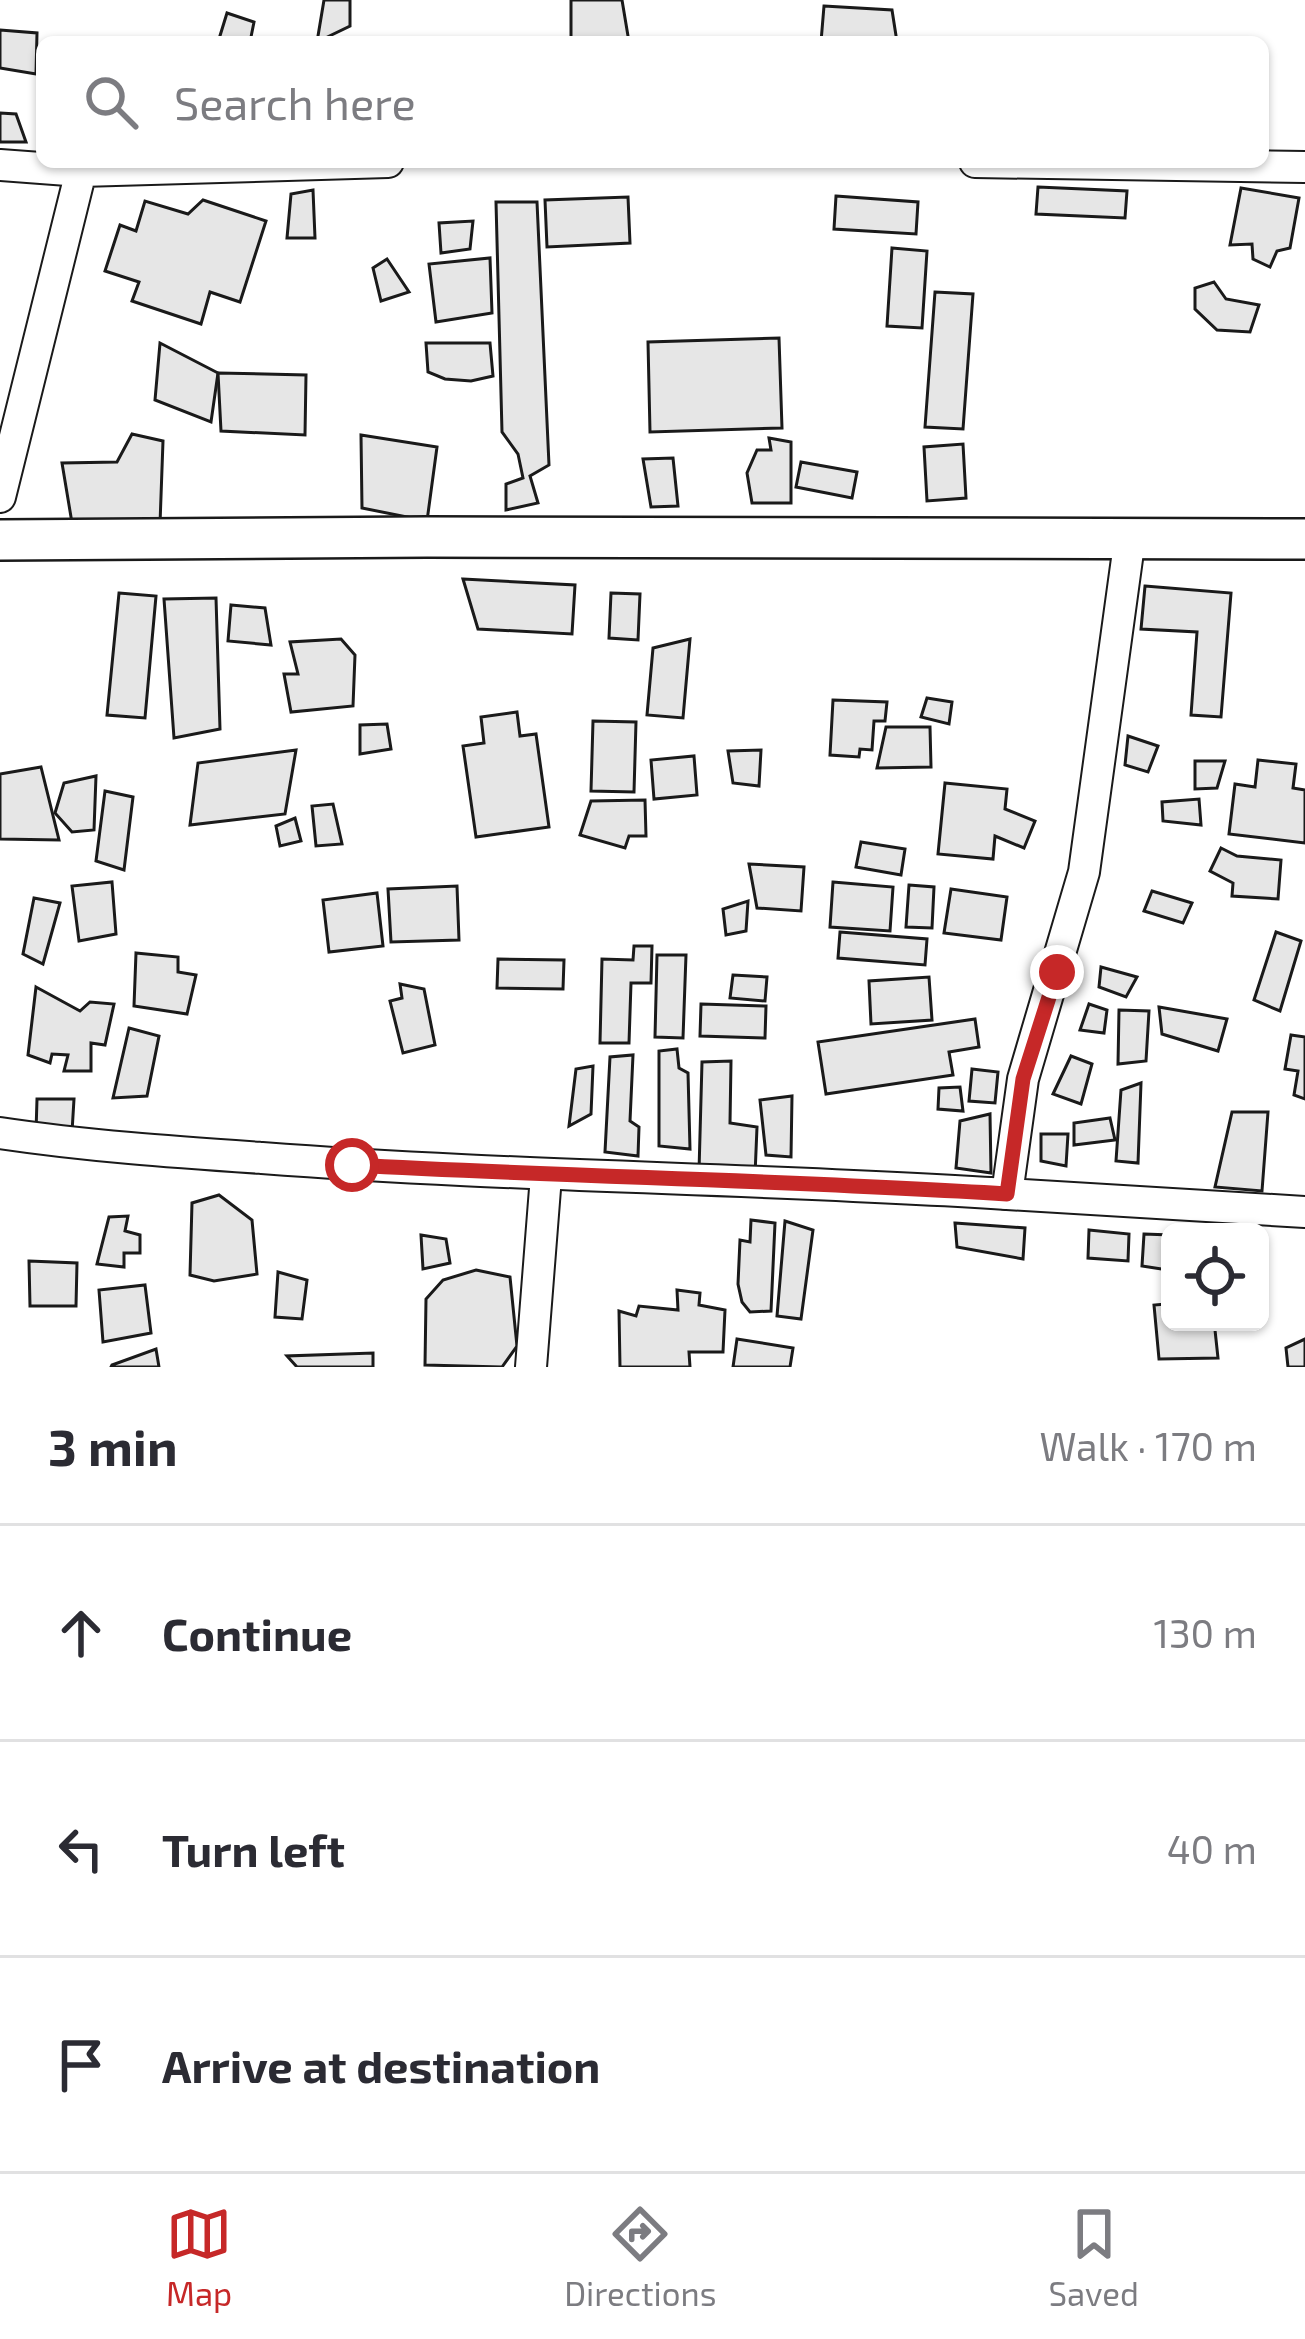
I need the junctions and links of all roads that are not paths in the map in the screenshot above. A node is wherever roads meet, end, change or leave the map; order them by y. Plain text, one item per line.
1 (0, 166) edge
2 (1269, 166) edge
3 (1305, 167) edge
4 (183, 168) edge
5 (81, 171) junction
6 (0, 497) edge
7 (1130, 537) junction
8 (1305, 539) edge
9 (0, 540) edge
10 (0, 1133) edge
11 (546, 1176) junction
12 (1007, 1194) junction
13 (1305, 1212) edge
14 (531, 1367) edge

1 - 5 street
2 - 3 street
4 - 5 street
5 - 6 street
7 - 8 street
7 - 9 street
7 - 12 street
10 - 11 street
11 - 12 street
11 - 14 street
12 - 13 street

